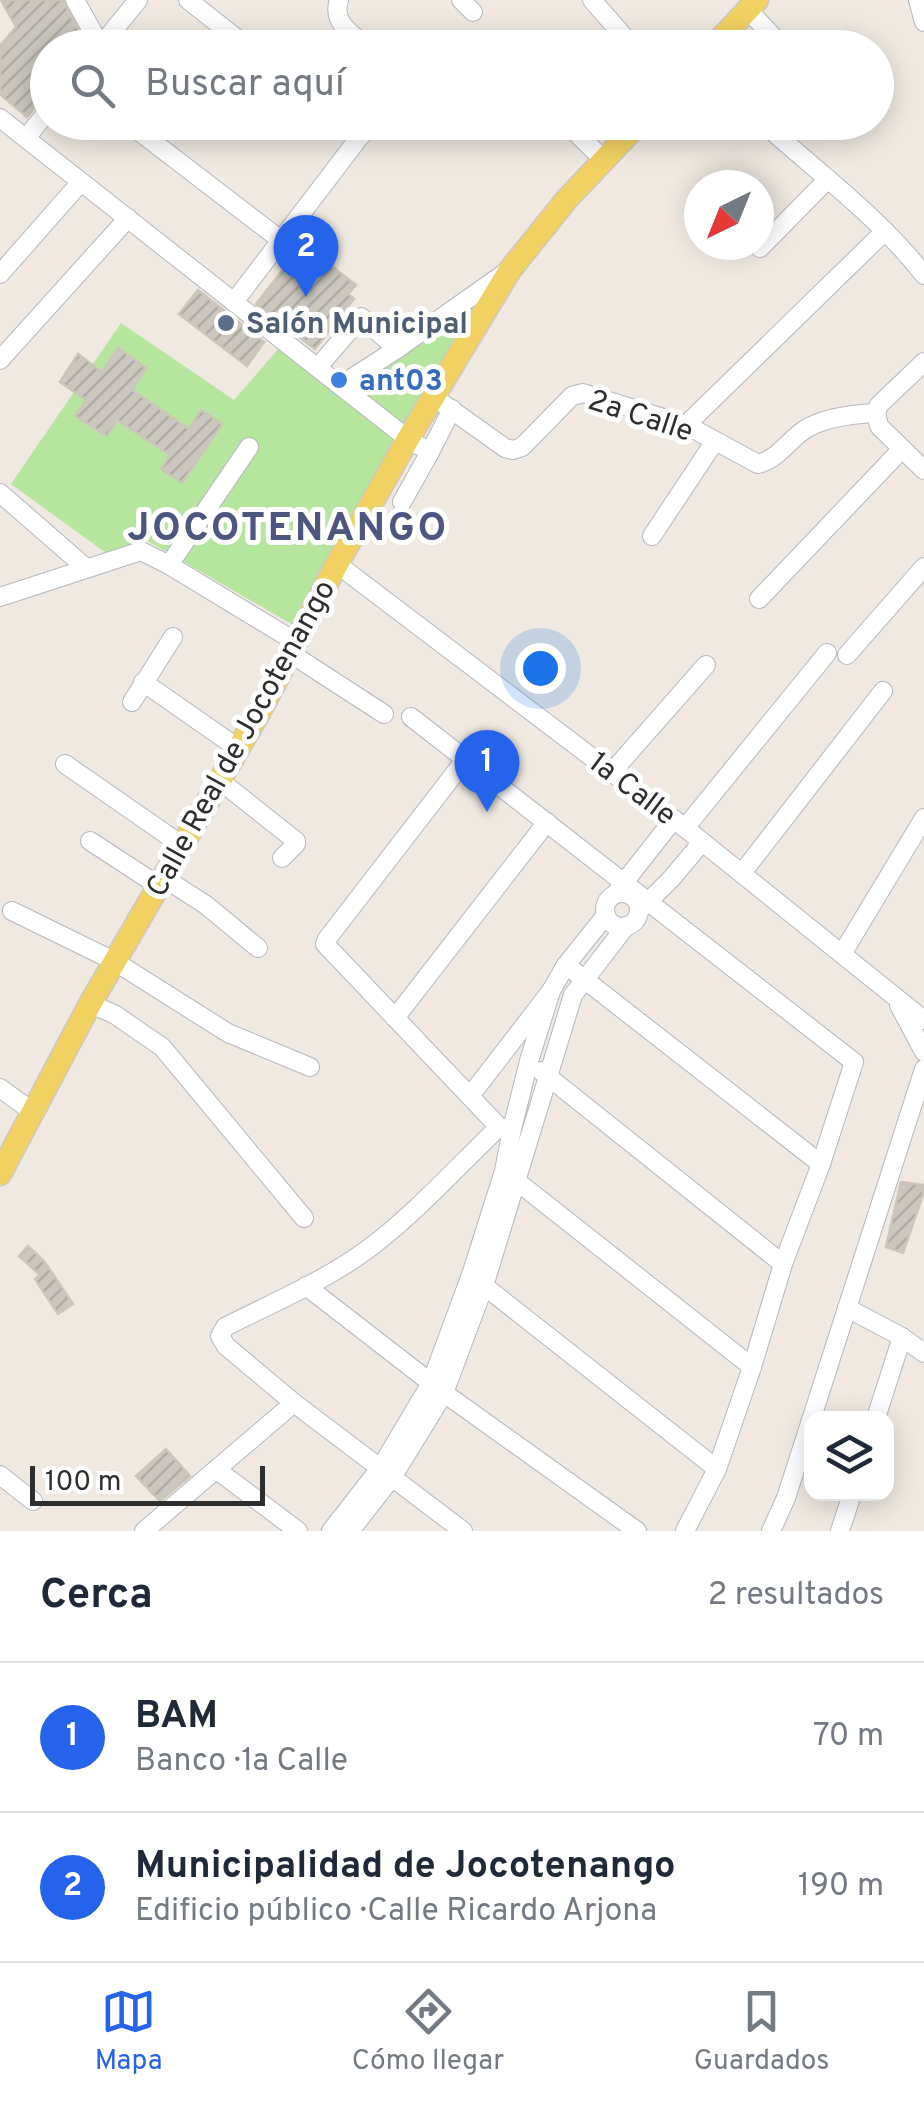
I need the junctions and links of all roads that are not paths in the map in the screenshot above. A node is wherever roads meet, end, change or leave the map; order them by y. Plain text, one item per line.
1 (76, 0) edge
2 (138, 0) edge
3 (188, 0) edge
4 (338, 0) edge
5 (592, 0) edge
6 (918, 0) edge
7 (752, 5) edge
8 (924, 22) edge
9 (92, 30) edge
10 (113, 30) edge
11 (226, 30) edge
12 (348, 30) edge
13 (618, 30) edge
14 (729, 30) edge
15 (771, 30) edge
16 (0, 118) edge
17 (30, 133) edge
18 (26, 138) junction
19 (150, 140) edge
20 (358, 140) edge
21 (583, 140) edge
22 (622, 140) edge
23 (782, 140) edge
24 (603, 159) junction
25 (826, 180) junction
26 (81, 182) junction
27 (128, 218) junction
28 (885, 231) junction
29 (774, 234) edge
30 (282, 241) junction
31 (510, 270) junction
32 (0, 274) edge
33 (924, 275) edge
34 (234, 302) junction
35 (397, 349) junction
36 (0, 360) edge
37 (924, 362) edge
38 (318, 367) junction
39 (341, 385) junction
40 (443, 403) junction
41 (876, 414) junction
42 (686, 425) junction
43 (408, 439) junction
44 (715, 441) junction
45 (249, 447) dead end
46 (902, 449) junction
47 (430, 452) junction
48 (924, 470) edge
49 (0, 494) edge
50 (402, 502) dead end
51 (652, 536) dead end
52 (337, 564) junction
53 (169, 565) junction
54 (85, 567) junction
55 (924, 567) edge
56 (0, 597) edge
57 (759, 598) dead end
58 (174, 637) dead end
59 (293, 647) junction
60 (827, 653) dead end
61 (847, 654) dead end
62 (706, 664) dead end
63 (143, 682) junction
64 (883, 691) dead end
65 (132, 702) dead end
66 (384, 714) dead end
67 (410, 718) dead end
68 (239, 749) junction
69 (465, 760) junction
70 (66, 764) dead end
71 (612, 772) junction
72 (219, 780) junction
73 (924, 818) edge
74 (547, 822) junction
75 (680, 823) junction
76 (90, 840) dead end
77 (702, 842) junction
78 (183, 846) junction
79 (282, 858) dead end
80 (742, 873) junction
81 (162, 882) junction
82 (620, 888) junction
83 (12, 911) dead end
84 (638, 913) junction
85 (606, 915) junction
86 (258, 948) dead end
87 (842, 954) junction
88 (114, 962) junction
89 (566, 965) junction
90 (583, 979) junction
91 (552, 990) junction
92 (894, 996) junction
93 (90, 1004) junction
94 (395, 1018) junction
95 (924, 1020) edge
96 (924, 1052) edge
97 (529, 1061) junction
98 (310, 1067) dead end
99 (924, 1070) edge
100 (549, 1076) junction
101 (0, 1088) edge
102 (470, 1096) junction
103 (33, 1112) junction
104 (506, 1128) junction
105 (820, 1164) junction
106 (0, 1174) edge
107 (511, 1176) junction
108 (304, 1218) dead end
109 (783, 1264) junction
110 (477, 1280) junction
111 (306, 1286) junction
112 (847, 1308) junction
113 (902, 1337) junction
114 (924, 1353) edge
115 (752, 1367) junction
116 (438, 1388) junction
117 (294, 1403) junction
118 (878, 1411) edge
119 (717, 1469) junction
120 (217, 1470) junction
121 (387, 1472) junction
122 (0, 1474) edge
123 (33, 1501) dead end
124 (850, 1501) edge
125 (144, 1531) edge
126 (298, 1531) edge
127 (331, 1531) edge
128 (350, 1531) edge
129 (463, 1531) edge
130 (637, 1531) edge
131 (685, 1531) edge
132 (771, 1531) edge
133 (840, 1531) edge

1 - 9 street
2 - 10 street
3 - 11 street
4 - 12 street
5 - 13 street
6 - 8 street
7 - 14 main road
7 - 15 street
16 - 18 street
17 - 18 street
18 - 26 street
19 - 30 street
20 - 30 street
21 - 24 street
22 - 24 main road, Calle Real de Jocotenango
23 - 25 street
24 - 31 main road, Calle Real de Jocotenango
25 - 28 street
25 - 29 street
26 - 27 street
26 - 32 street
27 - 34 street
27 - 36 street
28 - 33 street
28 - 42 street
30 - 34 street
31 - 35 street
31 - 40 main road, Calle Real de Jocotenango
34 - 38 street
35 - 38 street
35 - 39 street
37 - 41 street
38 - 39 street
39 - 43 street
40 - 42 street, 2a Calle
40 - 43 main road, Calle Real de Jocotenango
40 - 47 street
41 - 44 street, 2a Calle
41 - 46 street
42 - 44 street, 2a Calle
43 - 47 street
43 - 52 main road, Calle Real de Jocotenango
44 - 51 street
45 - 53 street
46 - 48 street
46 - 57 street
47 - 50 street
49 - 54 street
52 - 59 main road, Calle Real de Jocotenango
52 - 71 street, 1a Calle
53 - 54 street
53 - 59 street
54 - 56 street
55 - 61 street
58 - 63 street
59 - 66 street
59 - 68 main road, Calle Real de Jocotenango
60 - 75 street
62 - 71 street
63 - 65 street
63 - 68 street
64 - 80 street
67 - 69 street
68 - 72 main road, Calle Real de Jocotenango
69 - 74 street
69 - 94 street
70 - 78 street
71 - 75 street, 1a Calle
72 - 78 main road, Calle Real de Jocotenango
72 - 79 street
73 - 87 street
74 - 82 street
74 - 94 street
75 - 77 street, 1a Calle
75 - 82 street
76 - 81 street
77 - 80 street, 1a Calle
77 - 84 street
78 - 81 main road, Calle Real de Jocotenango
80 - 87 street, 1a Calle
81 - 86 street
81 - 88 main road, Calle Real de Jocotenango
82 - 84 street
82 - 85 street
83 - 88 street
84 - 85 street
84 - 90 street
84 - 105 street
85 - 89 street
87 - 92 street, 1a Calle
88 - 93 main road, Calle Real de Jocotenango
88 - 98 street
89 - 90 street
89 - 91 street
90 - 100 street
90 - 105 street
91 - 97 street
91 - 102 street
92 - 95 street, 1a Calle
92 - 96 street
93 - 103 main road, Calle Real de Jocotenango
93 - 108 street
94 - 102 street
97 - 100 street
97 - 104 street
99 - 112 street
100 - 107 street
100 - 109 street
101 - 103 street
102 - 104 street
103 - 106 main road, Calle Real de Jocotenango
104 - 107 street
104 - 111 street
105 - 109 street
107 - 110 street
107 - 115 street
109 - 115 street
110 - 116 street
110 - 119 street
111 - 116 street
111 - 117 street
112 - 113 street
112 - 132 street
113 - 114 street
113 - 118 street
115 - 119 street
116 - 121 street
116 - 130 street
117 - 120 street
117 - 121 street
119 - 131 street
120 - 125 street
120 - 126 street
121 - 127 street
121 - 128 street
121 - 129 street
122 - 123 street
124 - 133 street

